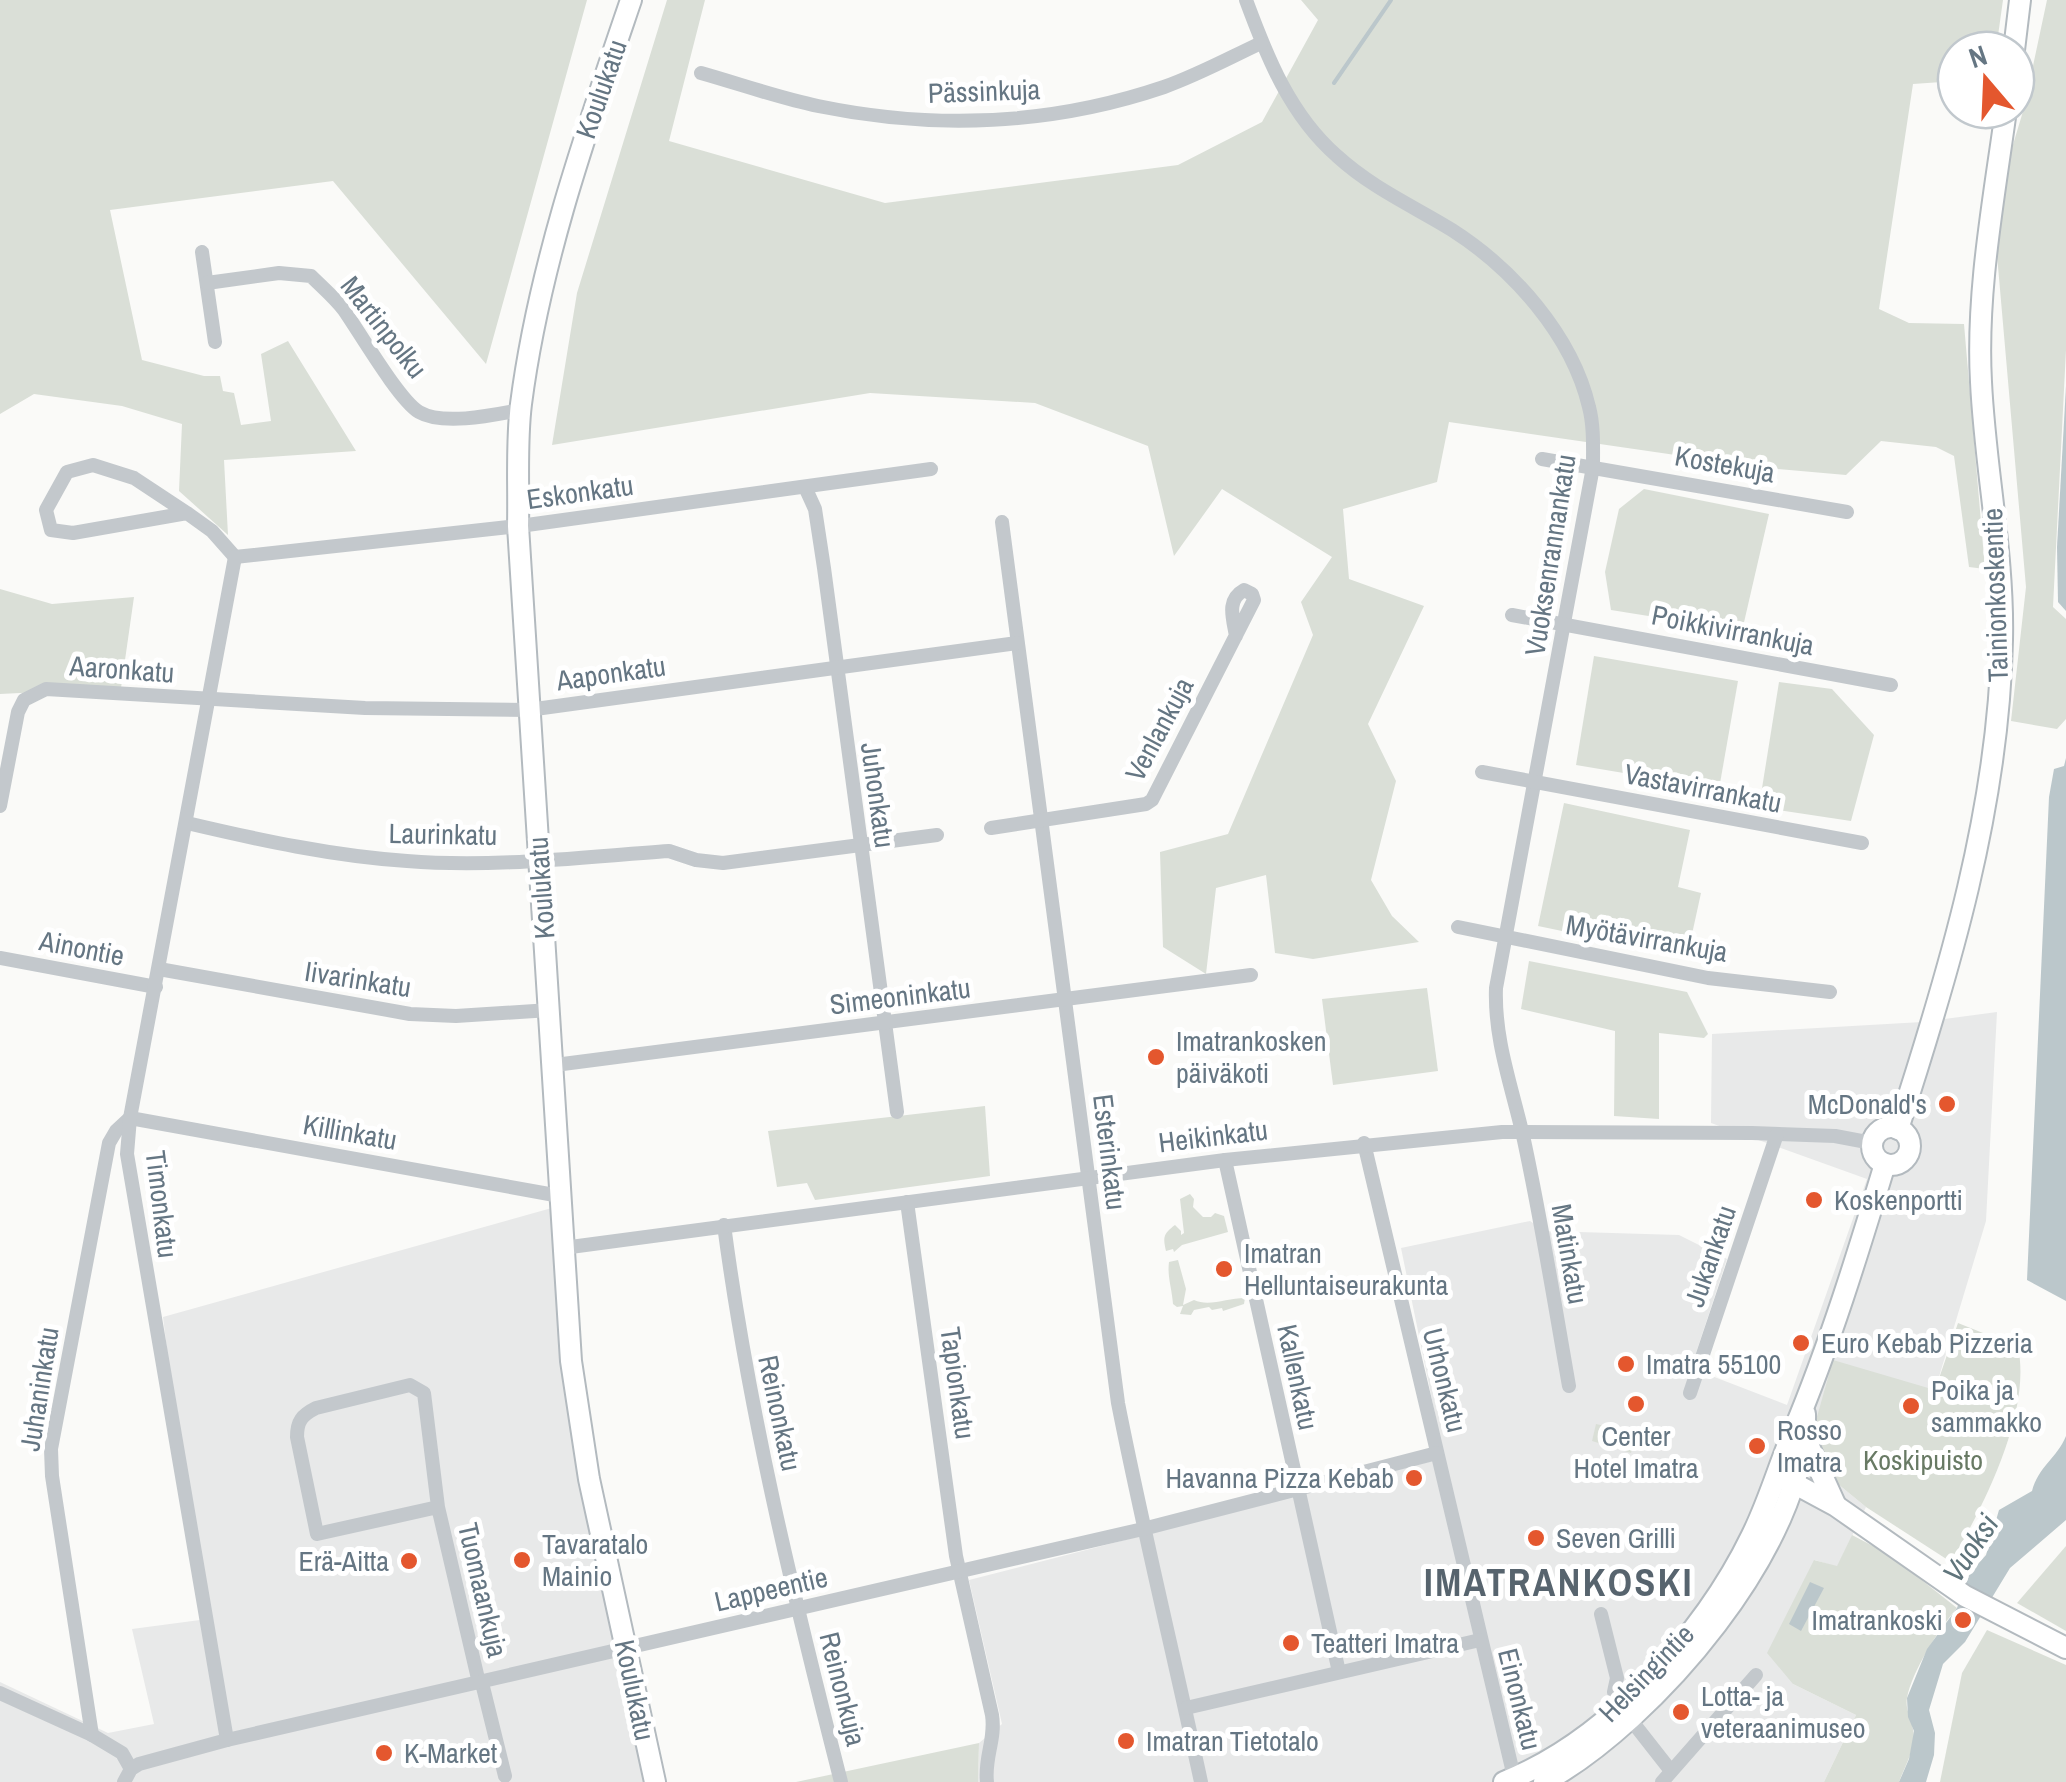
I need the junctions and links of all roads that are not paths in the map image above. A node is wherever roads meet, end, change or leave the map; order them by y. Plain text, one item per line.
1 (631, 0) edge
2 (1246, 0) edge
3 (2020, 0) edge
4 (2016, 30) edge
5 (1261, 43) junction
6 (701, 73) dead end
7 (2004, 130) edge
8 (202, 252) dead end
9 (207, 283) junction
10 (215, 342) dead end
11 (520, 410) junction
12 (1542, 458) dead end
13 (1593, 467) junction
14 (931, 469) dead end
15 (805, 487) junction
16 (1848, 512) dead end
17 (187, 513) junction
18 (1002, 522) dead end
19 (518, 526) junction
20 (234, 557) junction
21 (1512, 614) dead end
22 (1566, 625) junction
23 (1236, 636) dead end
24 (1017, 643) junction
25 (835, 666) junction
26 (1892, 686) dead end
27 (209, 700) junction
28 (528, 710) junction
29 (1482, 772) dead end
30 (1535, 782) junction
31 (0, 806) edge
32 (1041, 821) junction
33 (187, 823) junction
34 (991, 828) dead end
35 (937, 835) dead end
36 (1862, 843) dead end
37 (860, 846) junction
38 (539, 859) junction
39 (1458, 927) dead end
40 (1506, 938) junction
41 (0, 958) edge
42 (160, 969) junction
43 (1251, 975) dead end
44 (156, 987) junction
45 (1830, 992) dead end
46 (1065, 1000) junction
47 (550, 1010) junction
48 (884, 1023) junction
49 (554, 1065) junction
50 (897, 1112) dead end
51 (130, 1118) junction
52 (1898, 1129) junction
53 (1522, 1131) junction
54 (1777, 1134) junction
55 (1364, 1143) junction
56 (1872, 1143) junction
57 (1225, 1160) junction
58 (1885, 1164) junction
59 (1088, 1177) junction
60 (560, 1196) junction
61 (907, 1202) junction
62 (724, 1226) junction
63 (563, 1248) junction
64 (1569, 1386) dead end
65 (1690, 1394) dead end
66 (1805, 1407) junction
67 (1806, 1440) junction
68 (1437, 1453) junction
69 (1786, 1478) junction
70 (1296, 1488) junction
71 (1836, 1506) junction
72 (438, 1507) junction
73 (1144, 1528) junction
74 (960, 1570) junction
75 (797, 1608) junction
76 (1601, 1614) dead end
77 (1480, 1640) junction
78 (626, 1648) junction
79 (2066, 1648) edge
80 (1339, 1672) junction
81 (1756, 1676) dead end
82 (480, 1683) junction
83 (0, 1693) edge
84 (1186, 1708) junction
85 (1625, 1713) junction
86 (92, 1736) junction
87 (226, 1740) junction
88 (128, 1776) edge
89 (505, 1776) dead end
90 (1666, 1777) edge
91 (1511, 1781) edge
92 (655, 1782) edge
93 (840, 1782) edge
94 (987, 1782) edge
95 (1202, 1782) edge
96 (1544, 1782) edge

1 - 11 main road, Koulukatu
2 - 5 street, Vuoksenrannankatu
3 - 4 main road
5 - 6 street, Pässinkuja
5 - 13 street, Vuoksenrannankatu
7 - 52 main road, Tainionkoskentie
8 - 9 street
9 - 10 street
9 - 11 street, Martinpolku
11 - 19 main road, Koulukatu
12 - 13 street, Kostekuja
13 - 16 street, Kostekuja
13 - 22 street, Vuoksenrannankatu
14 - 15 street, Eskonkatu
15 - 19 street, Eskonkatu
15 - 25 street, Juhonkatu
17 - 17 street
17 - 20 street
18 - 24 street, Esterinkatu
19 - 20 street, Eskonkatu
19 - 28 main road, Koulukatu
20 - 27 street, Timonkatu
21 - 22 street, Poikkivirrankuja
22 - 26 street, Poikkivirrankuja
22 - 30 street, Vuoksenrannankatu
23 - 32 street, Venlankuja
24 - 25 street, Aaponkatu
24 - 32 street, Esterinkatu
25 - 28 street, Aaponkatu
25 - 37 street, Juhonkatu
27 - 28 street, Aaponkatu
27 - 31 street, Aaronkatu
27 - 33 street, Timonkatu
28 - 38 main road, Koulukatu
29 - 30 street, Vastavirrankatu
30 - 36 street, Vastavirrankatu
30 - 40 street, Vuoksenrannankatu
32 - 34 street
32 - 46 street, Esterinkatu
33 - 38 street, Laurinkatu
33 - 42 street, Timonkatu
35 - 37 street, Laurinkatu
37 - 38 street, Laurinkatu
37 - 48 street, Juhonkatu
38 - 47 main road, Koulukatu
39 - 40 street, Myötävirrankuja
40 - 45 street, Myötävirrankuja
40 - 53 street, Vuoksenrannankatu
41 - 44 street, Ainontie
42 - 44 street, Timonkatu
42 - 47 street, Iivarinkatu
43 - 46 street, Simeoninkatu
44 - 51 street, Timonkatu
46 - 48 street, Simeoninkatu
46 - 59 street, Esterinkatu
47 - 49 main road, Koulukatu
48 - 49 street, Simeoninkatu
48 - 50 street, Juhonkatu
49 - 60 main road, Koulukatu
51 - 60 street, Killinkatu
51 - 86 street, Juhaninkatu
51 - 87 street, Timonkatu
52 - 56 main road
52 - 58 main road
53 - 54 street, Heikinkatu
53 - 55 street, Heikinkatu
53 - 64 street, Matinkatu
54 - 56 street, Heikinkatu
54 - 65 street, Jukankatu
55 - 57 street, Heikinkatu
55 - 68 street, Urhonkatu
56 - 58 main road
57 - 59 street, Heikinkatu
57 - 70 street, Kallenkatu
58 - 66 main road
59 - 61 street, Heikinkatu
59 - 73 street, Esterinkatu
60 - 63 main road, Koulukatu
61 - 62 street, Heikinkatu
61 - 74 street, Tapionkatu
62 - 63 street, Heikinkatu
62 - 75 street, Reinonkatu
63 - 78 main road, Koulukatu
66 - 67 main road
66 - 69 main road
67 - 69 main road
67 - 71 main road
68 - 70 street, Lappeentie
68 - 77 street, Einonkatu
69 - 71 main road
69 - 85 main road, Helsingintie
70 - 73 street, Lappeentie
70 - 80 street, Kallenkatu
71 - 79 main road
72 - 72 street, Tuomaankuja
72 - 82 street, Tuomaankuja
73 - 74 street, Lappeentie
73 - 84 street, Esterinkatu
74 - 75 street, Lappeentie
74 - 94 street, Tapionkatu
75 - 78 street, Lappeentie
75 - 93 street, Reinonkuja
76 - 85 street
77 - 80 street
77 - 91 street, Einonkatu
78 - 82 street, Lappeentie
78 - 92 main road, Koulukatu
80 - 84 street
81 - 90 street
82 - 87 street, Lappeentie
82 - 89 street, Tuomaankuja
83 - 86 street
84 - 95 street, Esterinkatu
85 - 90 street
85 - 91 main road, Helsingintie
85 - 96 main road, Helsingintie
86 - 88 street
87 - 88 street, Lappeentie

